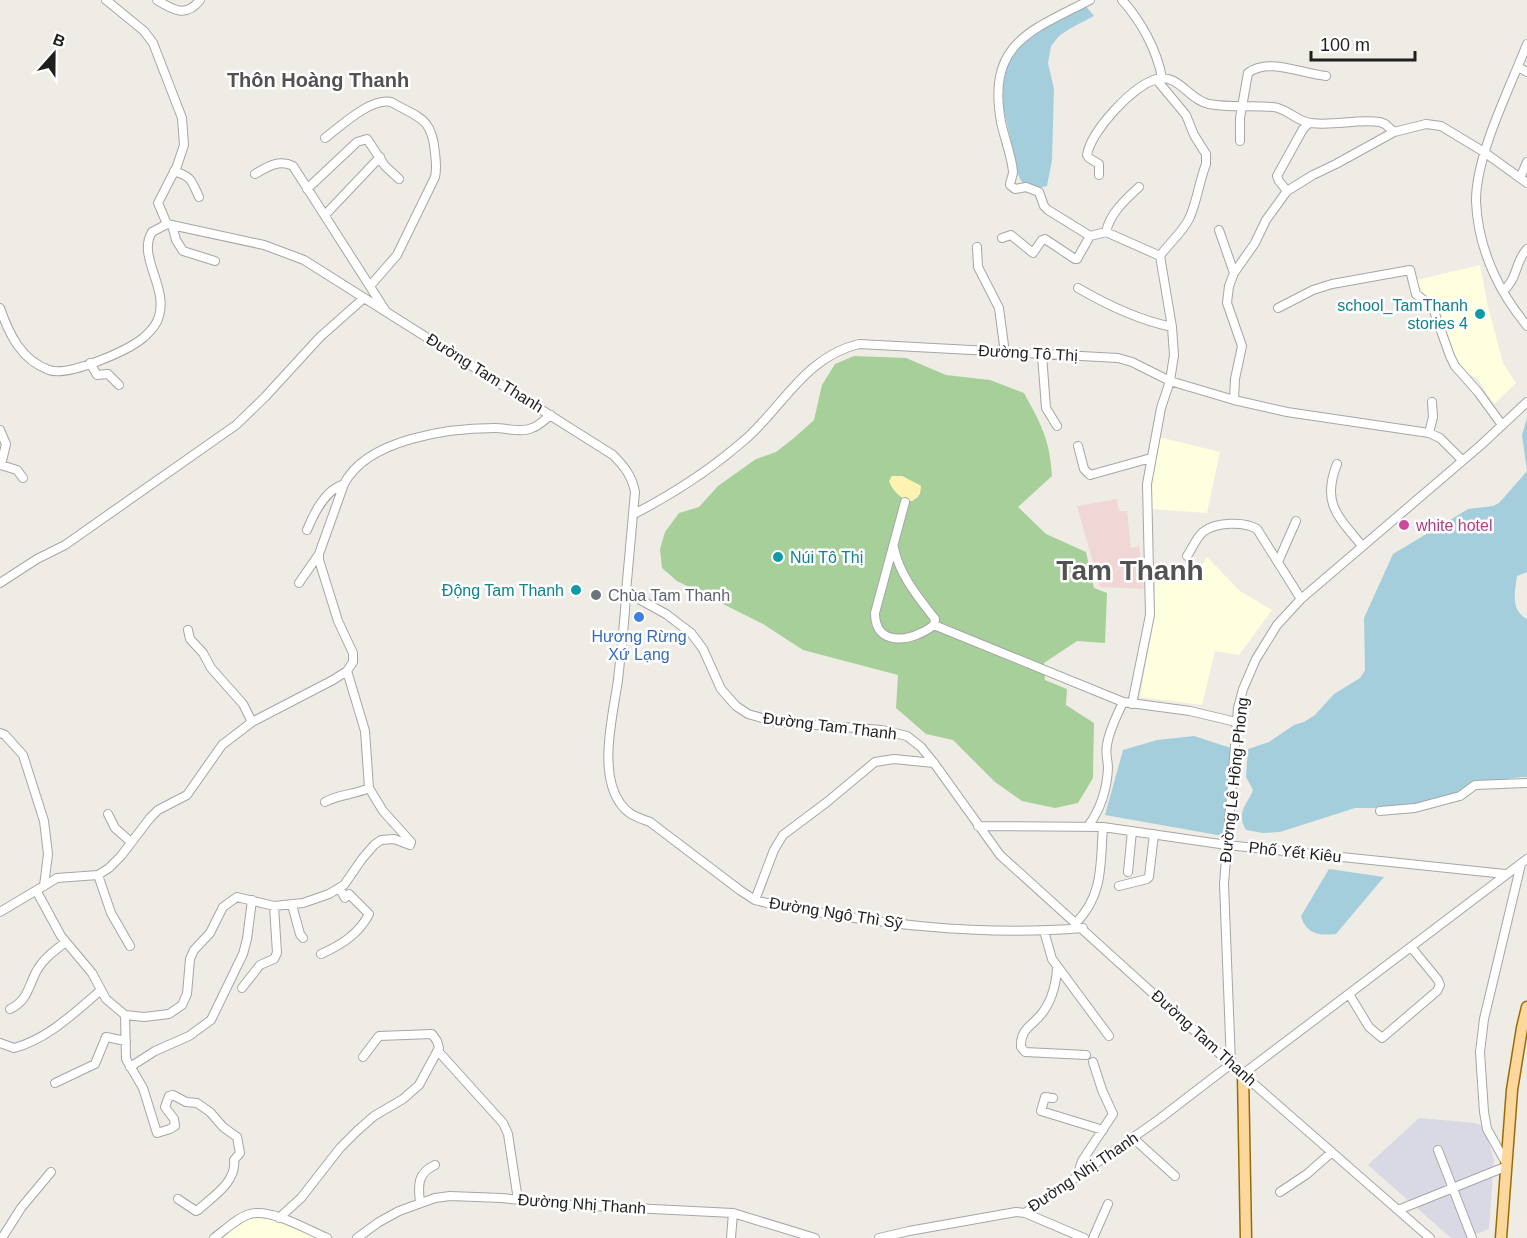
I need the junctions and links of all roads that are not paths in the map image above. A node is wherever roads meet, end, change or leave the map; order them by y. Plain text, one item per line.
1 (106, 0) edge
2 (157, 0) edge
3 (200, 0) edge
4 (1090, 0) edge
5 (1122, 0) edge
6 (1527, 44) edge
7 (1249, 62) dead end
8 (1518, 68) junction
9 (1527, 72) edge
10 (1248, 73) junction
11 (1326, 76) dead end
12 (1159, 78) junction
13 (1242, 108) junction
14 (1309, 123) junction
15 (1394, 132) junction
16 (325, 138) dead end
17 (1240, 141) dead end
18 (1484, 152) junction
19 (380, 157) junction
20 (1527, 162) edge
21 (174, 171) junction
22 (255, 174) dead end
23 (1099, 175) dead end
24 (399, 179) dead end
25 (1524, 181) edge
26 (1139, 187) dead end
27 (308, 189) junction
28 (1287, 191) junction
29 (199, 197) dead end
30 (325, 215) junction
31 (170, 224) junction
32 (1219, 230) dead end
33 (1106, 232) junction
34 (1090, 236) junction
35 (1002, 238) dead end
36 (976, 247) dead end
37 (1524, 252) edge
38 (1160, 256) junction
39 (215, 261) dead end
40 (1527, 263) edge
41 (1234, 273) junction
42 (370, 286) junction
43 (1078, 288) dead end
44 (1503, 291) junction
45 (364, 298) junction
46 (0, 308) edge
47 (1278, 308) dead end
48 (385, 310) junction
49 (1172, 327) junction
50 (1527, 327) edge
51 (1005, 353) junction
52 (1042, 355) junction
53 (90, 363) junction
54 (1170, 381) junction
55 (119, 385) dead end
56 (1234, 400) junction
57 (1432, 402) dead end
58 (1527, 402) edge
59 (551, 415) junction
60 (1502, 425) junction
61 (1057, 426) dead end
62 (0, 430) edge
63 (1429, 433) junction
64 (1078, 446) dead end
65 (1151, 458) junction
66 (1462, 460) junction
67 (1336, 464) dead end
68 (23, 478) dead end
69 (344, 484) junction
70 (905, 502) dead end
71 (634, 514) junction
72 (1296, 521) dead end
73 (307, 530) dead end
74 (894, 545) junction
75 (1362, 546) junction
76 (319, 554) junction
77 (1187, 556) dead end
78 (1278, 562) junction
79 (0, 583) edge
80 (299, 583) dead end
81 (626, 592) junction
82 (1301, 599) junction
83 (934, 625) junction
84 (188, 630) dead end
85 (346, 671) junction
86 (1128, 703) junction
87 (252, 722) junction
88 (1236, 722) junction
89 (0, 733) edge
90 (934, 763) junction
91 (1527, 783) edge
92 (369, 789) junction
93 (325, 802) dead end
94 (1380, 811) dead end
95 (108, 814) dead end
96 (1089, 825) junction
97 (978, 826) junction
98 (1103, 827) junction
99 (1132, 831) junction
100 (1154, 834) junction
101 (131, 842) junction
102 (1227, 845) junction
103 (1524, 862) edge
104 (1128, 872) dead end
105 (1505, 874) junction
106 (98, 875) junction
107 (1119, 886) dead end
108 (40, 889) junction
109 (340, 889) junction
110 (252, 900) junction
111 (755, 900) junction
112 (292, 905) junction
113 (274, 906) junction
114 (0, 912) edge
115 (1079, 925) junction
116 (1044, 932) junction
117 (303, 938) dead end
118 (66, 942) junction
119 (130, 946) dead end
120 (1411, 947) junction
121 (321, 954) dead end
122 (1057, 966) junction
123 (242, 988) dead end
124 (101, 990) junction
125 (1349, 994) junction
126 (1527, 1007) edge
127 (10, 1009) dead end
128 (125, 1015) junction
129 (1109, 1036) dead end
130 (126, 1041) junction
131 (0, 1043) edge
132 (438, 1052) junction
133 (363, 1057) dead end
134 (1231, 1064) junction
135 (130, 1067) junction
136 (1243, 1074) junction
137 (54, 1083) dead end
138 (1053, 1098) dead end
139 (1103, 1130) junction
140 (1133, 1138) junction
141 (1438, 1150) dead end
142 (1332, 1152) junction
143 (1505, 1164) junction
144 (435, 1165) dead end
145 (51, 1172) dead end
146 (1077, 1176) junction
147 (1175, 1176) dead end
148 (1453, 1188) junction
149 (1280, 1192) dead end
150 (178, 1199) dead end
151 (518, 1200) junction
152 (420, 1203) junction
153 (1108, 1204) dead end
154 (1398, 1210) junction
155 (733, 1213) junction
156 (1025, 1213) junction
157 (279, 1218) junction
158 (2, 1238) edge
159 (214, 1238) edge
160 (327, 1238) edge
161 (357, 1238) edge
162 (732, 1238) edge
163 (815, 1238) edge
164 (879, 1238) edge
165 (1084, 1238) edge
166 (1093, 1238) edge
167 (1246, 1238) edge
168 (1430, 1238) edge
169 (1472, 1238) edge
170 (1500, 1238) edge

1 - 21 street
2 - 3 street
4 - 34 street
5 - 12 street
6 - 8 street
7 - 10 street
8 - 9 street
8 - 18 street
10 - 11 street
10 - 13 street
12 - 13 street
12 - 23 street
12 - 38 street
13 - 14 street
13 - 17 street
14 - 15 street
14 - 28 street
15 - 18 street
15 - 28 street
16 - 42 street
18 - 25 street
18 - 44 street
19 - 24 street
19 - 27 street
19 - 30 street
20 - 25 street
21 - 29 street
21 - 31 street
22 - 27 street
26 - 33 street
27 - 30 street
28 - 41 street
30 - 42 street
31 - 39 street
31 - 45 street, Đường Tam Thanh
31 - 53 street
32 - 41 street
33 - 34 street
33 - 38 street
34 - 35 street
36 - 51 street
37 - 40 street
37 - 44 street
38 - 49 street
41 - 56 street
42 - 48 street
43 - 49 street
44 - 50 street
45 - 48 street, Đường Tam Thanh
45 - 79 street
46 - 53 street
47 - 60 street
48 - 59 street, Đường Tam Thanh
49 - 54 street
51 - 52 street, Đường Tô Thị
51 - 71 street, Đường Tô Thị
52 - 54 street, Đường Tô Thị
52 - 61 street
53 - 55 street
54 - 56 street, Đường Tô Thị
54 - 65 street
56 - 63 street, Đường Tô Thị
57 - 63 street
58 - 60 street, Đường Lê Hồng Phong
59 - 69 street
59 - 71 street, Đường Tam Thanh
60 - 66 street, Đường Lê Hồng Phong
62 - 68 street
63 - 66 street, Đường Tô Thị
64 - 65 street
65 - 86 street
66 - 75 street, Đường Lê Hồng Phong
67 - 75 street
69 - 73 street
69 - 76 street
70 - 74 street
71 - 81 street, Đường Tam Thanh
72 - 78 street
74 - 83 street
74 - 83 street
75 - 82 street, Đường Lê Hồng Phong
76 - 80 street
76 - 85 street
77 - 78 street
78 - 82 street
81 - 90 street, Đường Tam Thanh
81 - 111 street, Đường Ngô Thì Sỹ
82 - 88 street, Đường Lê Hồng Phong
83 - 86 street
84 - 87 street
85 - 87 street
85 - 92 street
86 - 88 street
86 - 96 street
87 - 101 street
88 - 102 street, Đường Lê Hồng Phong
89 - 108 street
90 - 97 street, Đường Tam Thanh
90 - 111 street
91 - 94 street
92 - 93 street
92 - 109 street
95 - 101 street
96 - 97 street, Phố Yết Kiêu
96 - 98 street, Phố Yết Kiêu
97 - 115 street, Đường Tam Thanh
98 - 99 street, Phố Yết Kiêu
98 - 115 street
99 - 100 street, Phố Yết Kiêu
99 - 104 street
100 - 102 street, Phố Yết Kiêu
100 - 107 street
101 - 106 street
102 - 105 street, Phố Yết Kiêu
102 - 134 street, Đường Lê Hồng Phong
103 - 105 street
103 - 143 street
105 - 120 street
106 - 108 street
106 - 119 street
108 - 114 street
108 - 118 street
109 - 112 street
109 - 121 street
110 - 113 street
110 - 128 street
110 - 135 street
111 - 116 street, Đường Ngô Thì Sỹ
112 - 113 street
112 - 117 street
113 - 123 street
115 - 116 street, Đường Ngô Thì Sỹ
115 - 134 street, Đường Tam Thanh
116 - 122 street
118 - 124 street
118 - 127 street
120 - 125 street
120 - 125 street
122 - 129 street
122 - 139 street
124 - 128 street
124 - 131 street
125 - 136 street
126 - 143 main road
128 - 130 street
130 - 135 street
130 - 137 street
132 - 133 street
132 - 151 street
132 - 157 street
134 - 136 street, Đường Tam Thanh
134 - 140 street, Đường Nhị Thanh
135 - 150 street
136 - 142 street, Đường Tam Thanh
136 - 167 main road
138 - 139 street
139 - 146 street
140 - 146 street, Đường Nhị Thanh
140 - 147 street
141 - 148 street
142 - 149 street
142 - 154 street, Đường Tam Thanh
143 - 148 street
143 - 170 main road
144 - 152 street
145 - 158 street
146 - 156 street, Đường Nhị Thanh
148 - 154 street
148 - 169 street
151 - 152 street, Đường Nhị Thanh
151 - 155 street, Đường Nhị Thanh
152 - 161 street, Đường Nhị Thanh
153 - 166 street
154 - 168 street, Đường Tam Thanh
155 - 162 street
155 - 163 street, Đường Nhị Thanh
156 - 164 street, Đường Nhị Thanh
156 - 165 street
157 - 159 street
157 - 160 street

